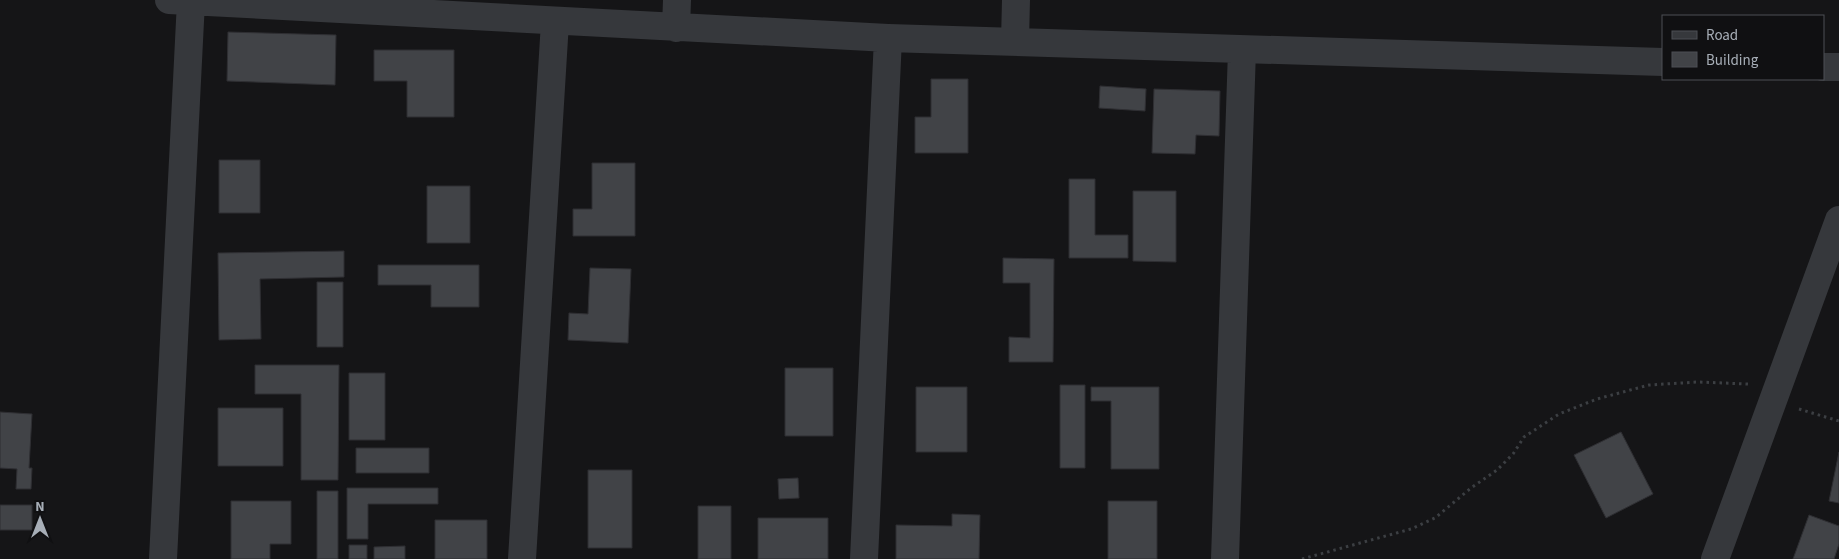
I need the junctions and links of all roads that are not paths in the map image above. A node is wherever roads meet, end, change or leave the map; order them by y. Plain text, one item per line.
1 (677, 0) edge
2 (1016, 0) edge
3 (180, 1) edge
4 (555, 22) junction
5 (676, 28) junction
6 (888, 38) junction
7 (1015, 41) junction
8 (1242, 50) junction
9 (1662, 62) edge
10 (1824, 66) edge
11 (1839, 67) edge
12 (1839, 220) edge
13 (163, 559) edge
14 (522, 559) edge
15 (864, 559) edge
16 (1225, 559) edge
17 (1715, 559) edge

1 - 5 street
2 - 7 street
3 - 4 street
3 - 13 street
4 - 5 street
4 - 14 street
5 - 6 street
6 - 7 street
6 - 15 street
7 - 8 street
8 - 9 street
8 - 16 street
10 - 11 street
12 - 17 street

